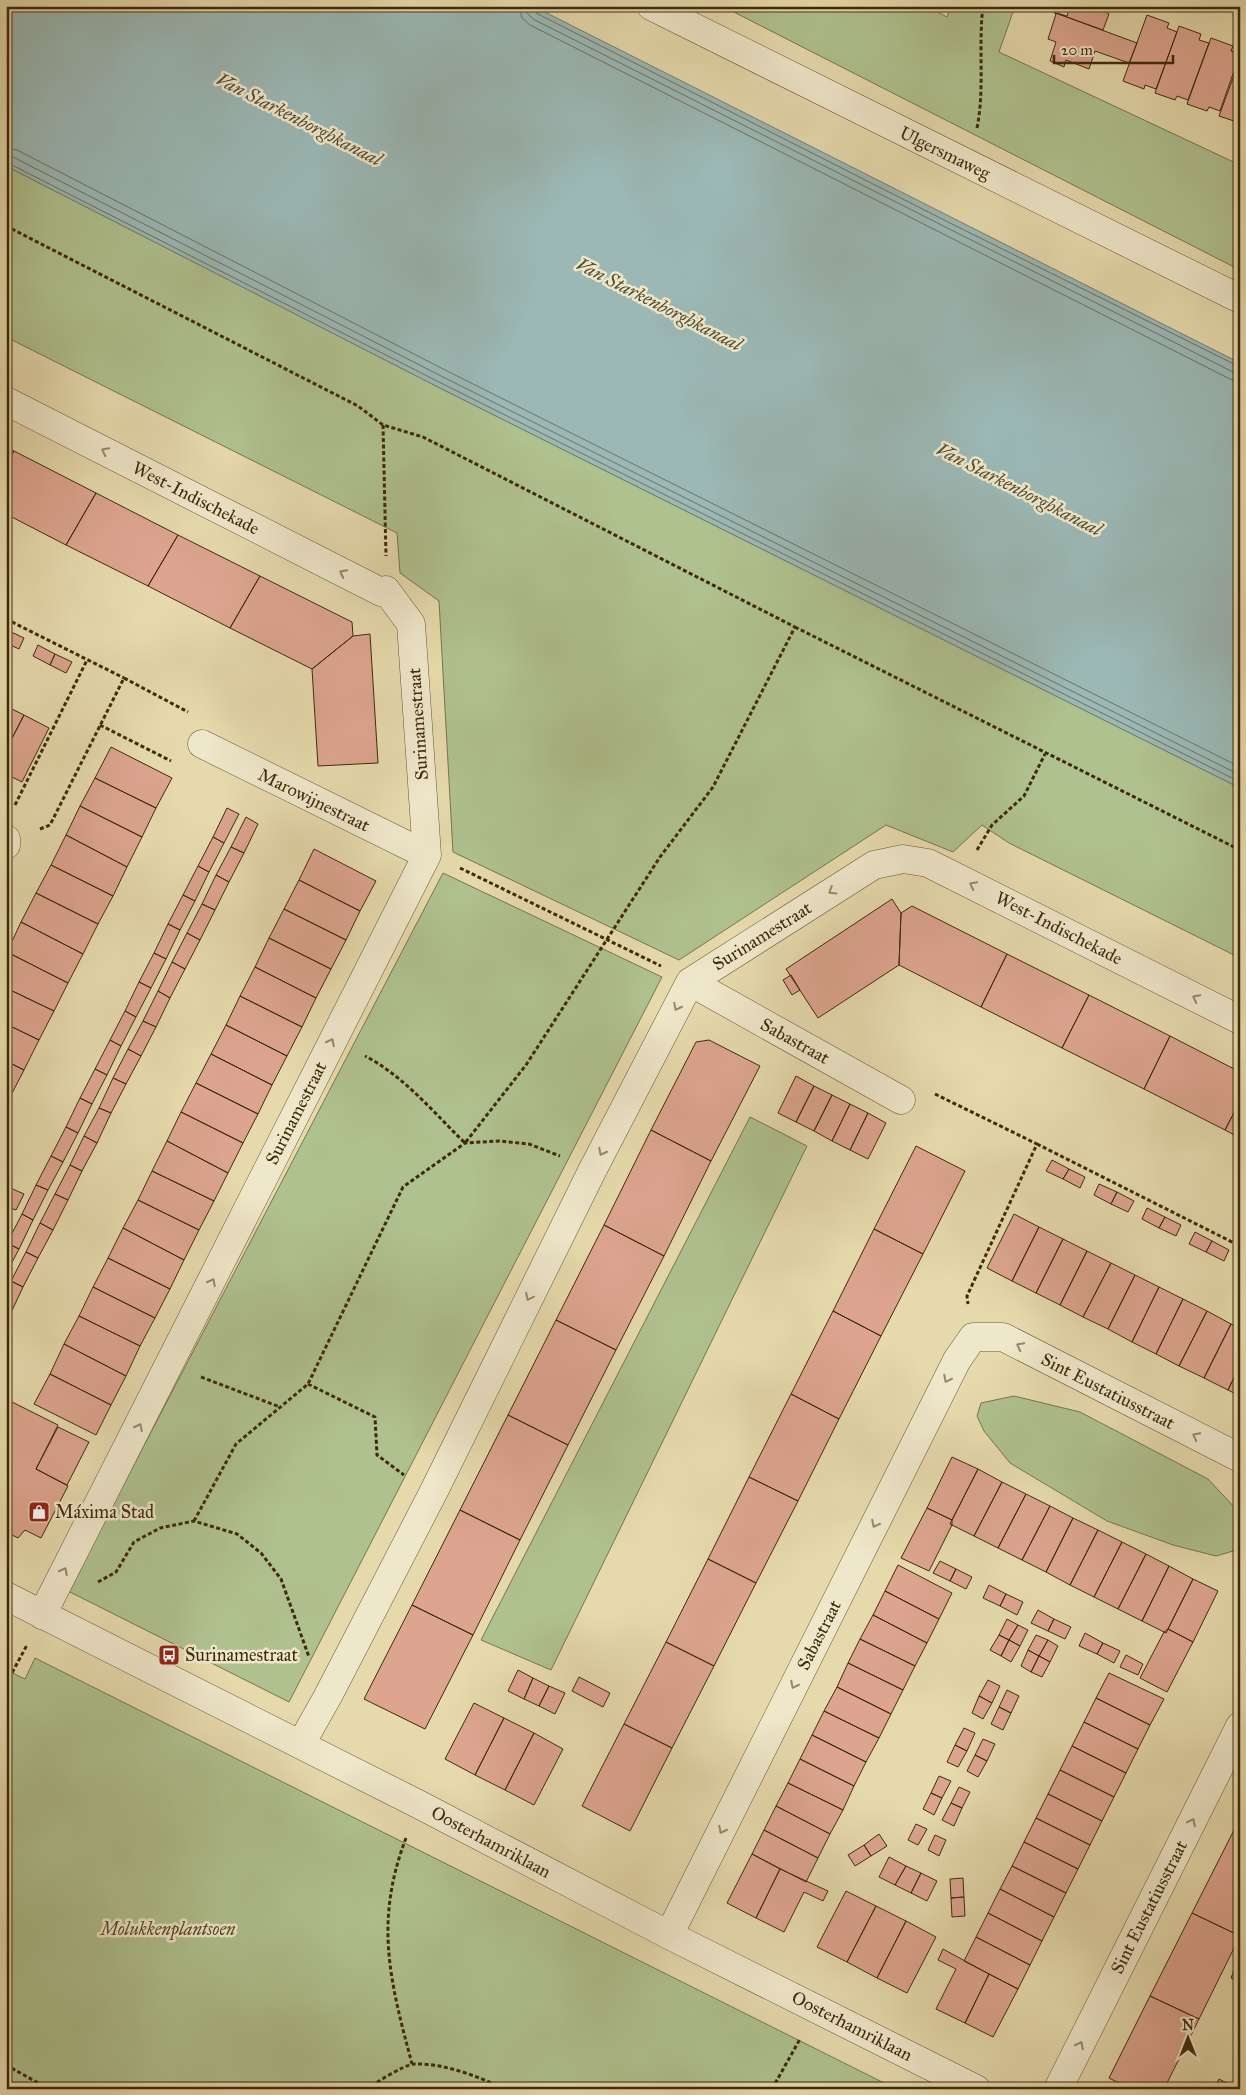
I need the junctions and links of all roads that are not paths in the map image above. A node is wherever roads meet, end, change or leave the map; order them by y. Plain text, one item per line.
1 (651, 6) edge
2 (1240, 299) edge
3 (6, 401) edge
4 (386, 590) joint
5 (202, 744) road end
6 (427, 855) junction
7 (874, 865) joint
8 (690, 982) junction
9 (1240, 1020) edge
10 (901, 1100) road end
11 (973, 1337) joint
12 (1240, 1458) edge
13 (6, 1596) edge
14 (42, 1615) junction
15 (1240, 1726) edge
16 (300, 1744) junction
17 (669, 1935) junction
18 (976, 2089) edge
19 (1058, 2089) edge

1 - 2 street, Ulgersmaweg
4 -> 3 street, West-Indischekade
4 - 6 street, Surinamestraat
5 - 6 street, Marowijnestraat
14 -> 6 street, Surinamestraat
7 -> 8 street, Surinamestraat
9 -> 7 street, West-Indischekade
8 - 10 street, Sabastraat
8 -> 16 street
12 -> 11 street, Sint Eustatiusstraat
11 -> 17 street, Sabastraat
13 - 14 street, Oosterhamriklaan
14 - 16 street, Oosterhamriklaan
19 -> 15 street, Sint Eustatiusstraat
16 - 17 street, Oosterhamriklaan
17 - 18 street, Oosterhamriklaan

